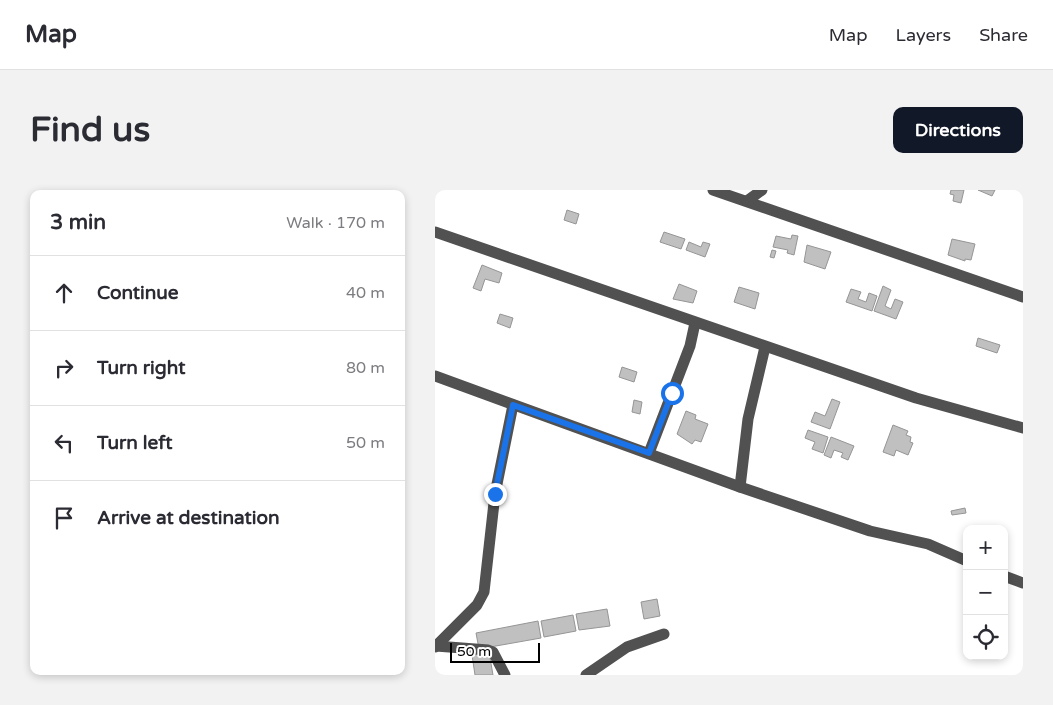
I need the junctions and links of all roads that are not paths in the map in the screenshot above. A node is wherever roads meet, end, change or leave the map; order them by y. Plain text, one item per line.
1 (713, 190) edge
2 (762, 190) edge
3 (747, 201) junction
4 (435, 232) edge
5 (1023, 297) edge
6 (695, 323) junction
7 (765, 347) junction
8 (435, 376) edge
9 (513, 405) junction
10 (1023, 428) edge
11 (649, 453) junction
12 (740, 486) junction
13 (963, 559) edge
14 (1008, 577) edge
15 (1023, 583) edge
16 (664, 634) dead end
17 (435, 646) edge
18 (505, 675) edge
19 (586, 675) edge

1 - 3 street
2 - 3 street
3 - 5 street
4 - 6 street
6 - 7 street
6 - 11 street
7 - 10 street
7 - 12 street
8 - 9 street
9 - 11 street
9 - 17 street
11 - 12 street
12 - 13 street
14 - 15 street
16 - 19 street
17 - 18 street

